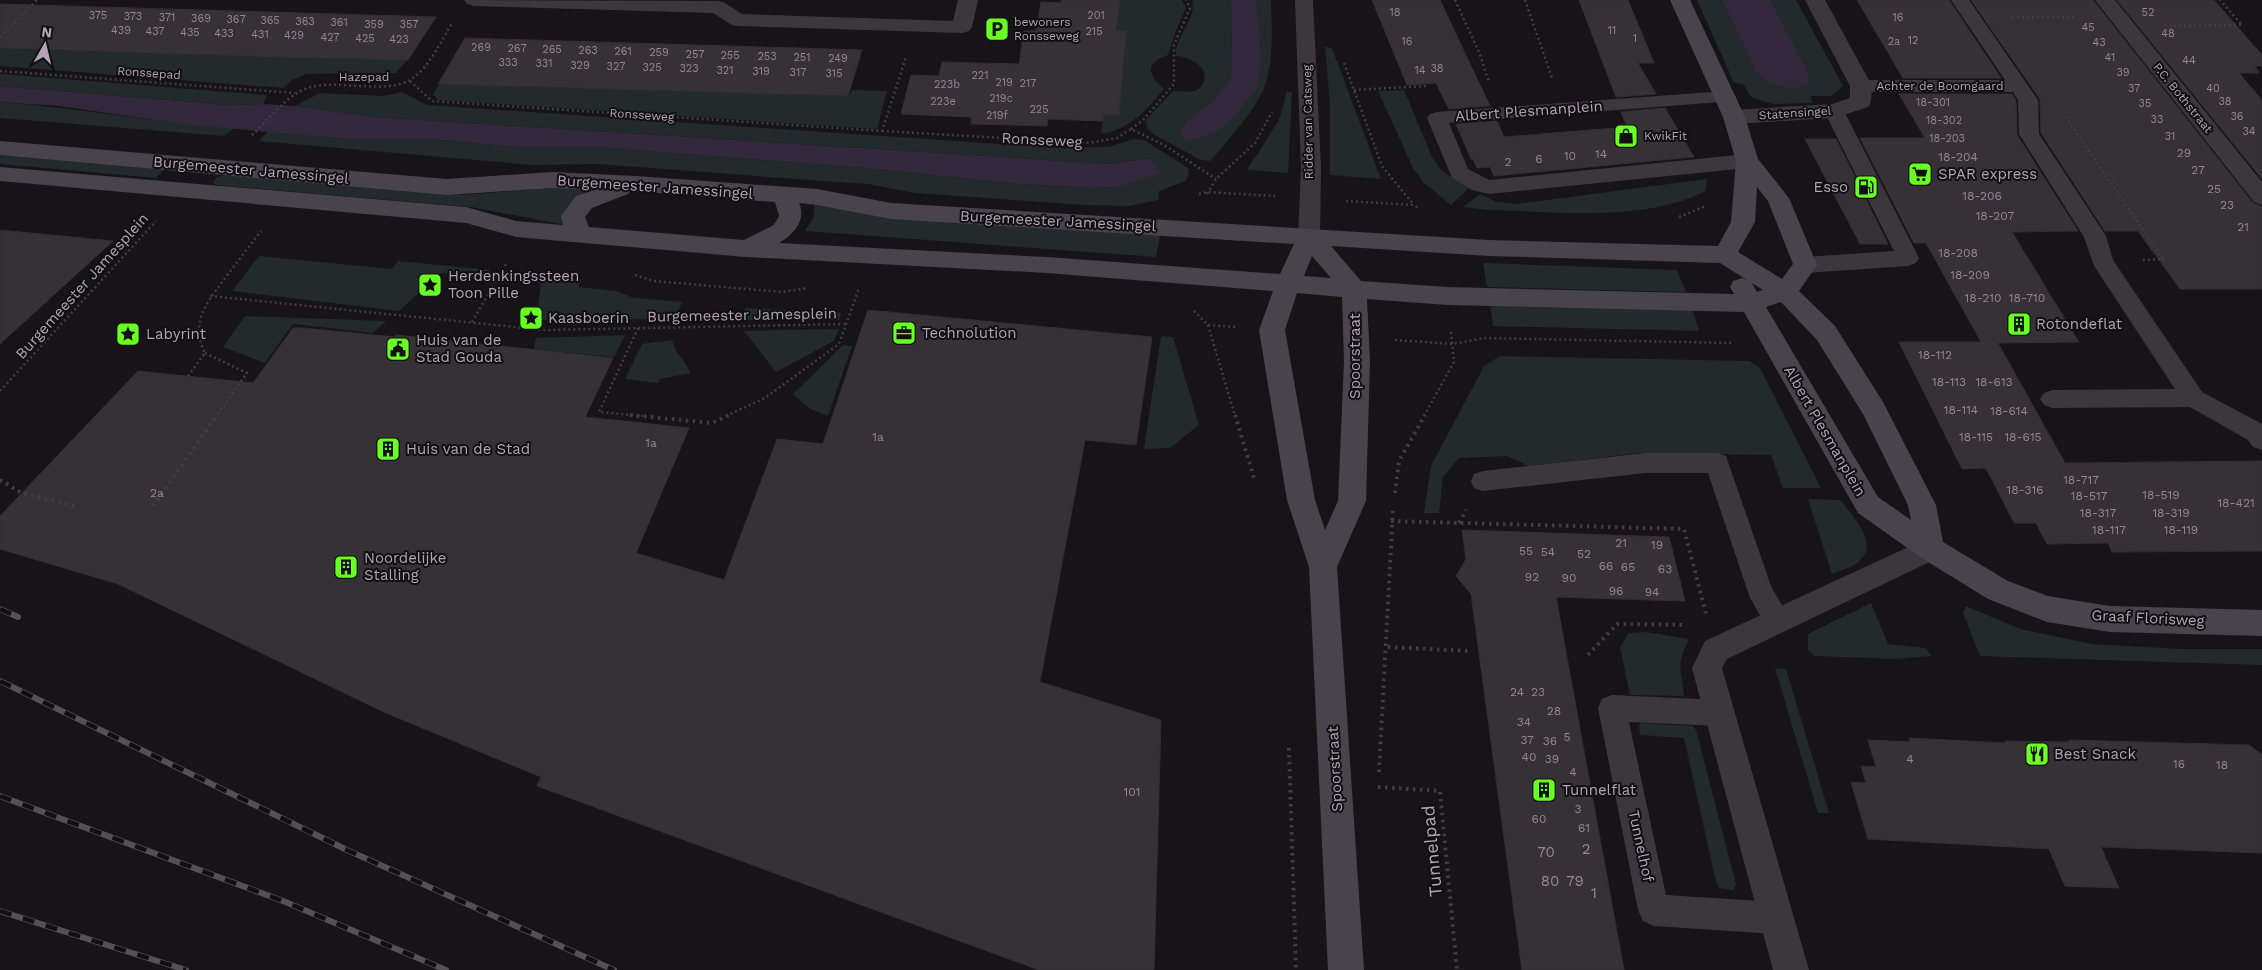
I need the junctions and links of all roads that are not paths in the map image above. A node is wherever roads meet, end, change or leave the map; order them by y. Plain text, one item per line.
1 (474, 0) edge
2 (968, 0) edge
3 (1680, 0) edge
4 (1815, 0) edge
5 (1960, 0) edge
6 (2105, 0) edge
7 (1304, 3) edge
8 (719, 4) edge
9 (1861, 86) junction
10 (2018, 86) junction
11 (1726, 97) junction
12 (1834, 110) junction
13 (1734, 117) junction
14 (0, 148) edge
15 (1747, 161) junction
16 (0, 174) edge
17 (636, 184) junction
18 (784, 196) junction
19 (2262, 197) edge
20 (582, 235) junction
21 (1309, 237) junction
22 (746, 249) junction
23 (1725, 255) junction
24 (1805, 265) junction
25 (1288, 284) junction
26 (1354, 289) junction
27 (1785, 292) junction
28 (1751, 302) junction
29 (2194, 398) junction
30 (2052, 399) dead end
31 (2262, 440) edge
32 (1483, 481) dead end
33 (1930, 549) junction
34 (1323, 567) junction
35 (1778, 621) junction
36 (2262, 623) edge
37 (1719, 714) junction
38 (1776, 918) junction
39 (1346, 970) edge
40 (1791, 970) edge

1 - 8 street
2 - 8 street
3 - 11 main road
4 - 9 street
5 - 10 lane, Achter de Boomgaard
6 - 19 street, P.C. Bothstraat
7 - 21 lane, Ridder van Catsweg
9 - 10 lane, Achter de Boomgaard
9 - 12 street, Statensingel
10 - 29 lane, Achter de Boomgaard
11 - 13 main road
11 - 15 lane, Albert Plesmanplein
12 - 13 street, Statensingel
12 - 24 lane
13 - 15 main road
14 - 17 main road, Burgemeester Jamessingel
15 - 23 main road
15 - 24 main road
16 - 20 main road, Burgemeester Jamessingel
17 - 18 main road, Burgemeester Jamessingel
17 - 20 main road
18 - 21 main road, Burgemeester Jamessingel
18 - 22 main road
20 - 22 main road, Burgemeester Jamessingel
21 - 23 main road
21 - 25 main road
21 - 26 main road
22 - 25 main road, Burgemeester Jamessingel
23 - 27 main road
23 - 28 main road, Albert Plesmanplein
24 - 27 main road
25 - 26 main road
25 - 34 main road, Spoorstraat
26 - 28 main road
26 - 34 main road, Spoorstraat
27 - 28 main road
27 - 33 main road
28 - 33 main road, Albert Plesmanplein
29 - 30 lane, Achter de Boomgaard
29 - 31 lane, Achter de Boomgaard
32 - 35 lane
33 - 35 street
33 - 36 main road, Graaf Florisweg
34 - 39 main road, Spoorstraat
35 - 37 street
37 - 38 street
37 - 38 lane, Tunnelhof
38 - 40 street

